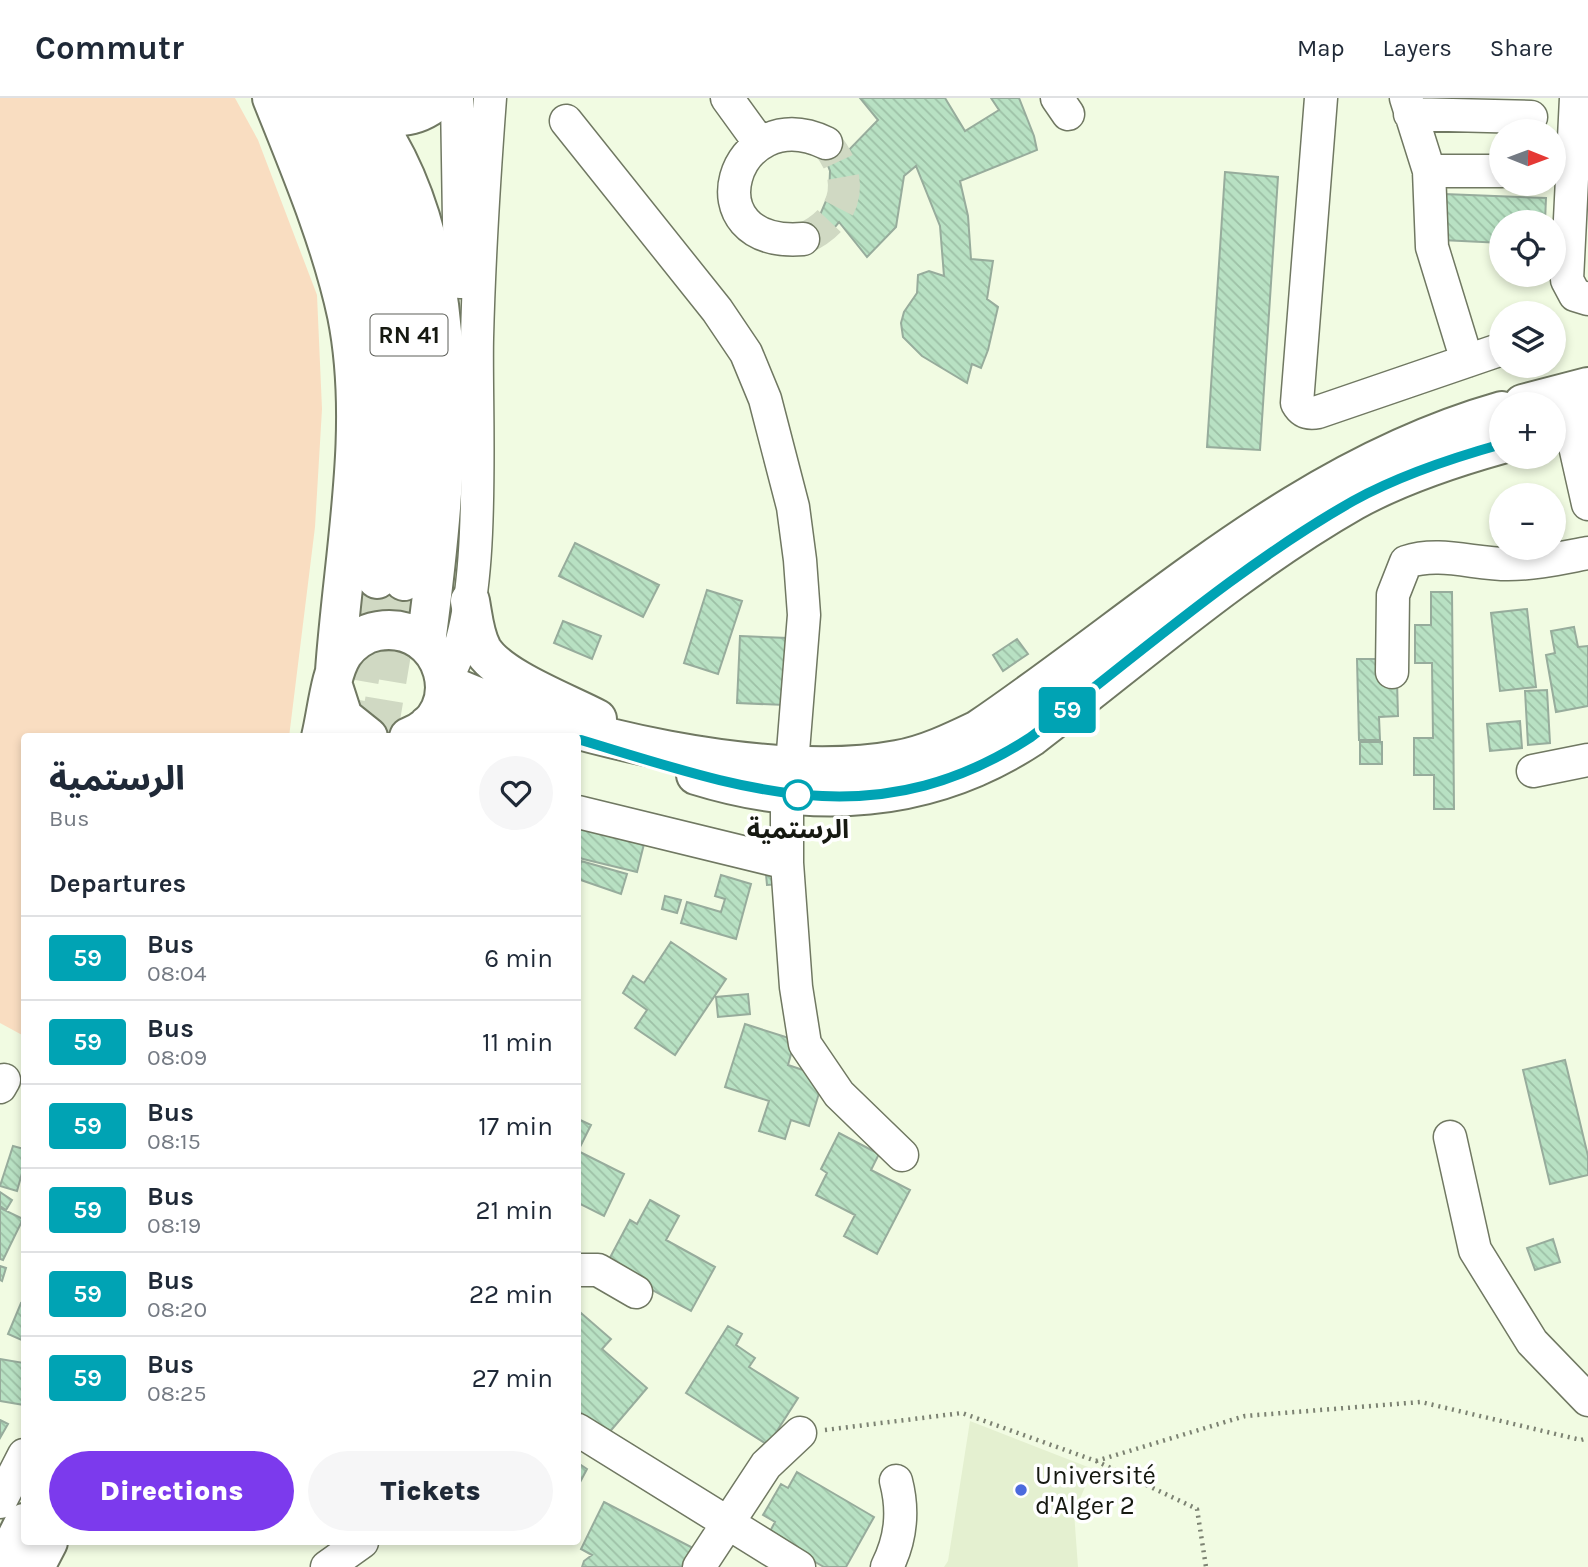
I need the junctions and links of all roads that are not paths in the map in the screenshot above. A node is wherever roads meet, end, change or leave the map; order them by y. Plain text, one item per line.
1 (272, 98) edge
2 (304, 98) edge
3 (440, 98) edge
4 (457, 98) edge
5 (727, 98) edge
6 (1321, 98) edge
7 (1339, 98) edge
8 (1576, 98) edge
9 (483, 102) edge
10 (356, 103) edge
11 (1408, 106) edge
12 (1531, 117) dead end
13 (566, 121) dead end
14 (756, 138) junction
15 (827, 143) tunnel mouth
16 (1429, 171) junction
17 (1489, 171) edge
18 (1588, 215) edge
19 (803, 239) tunnel mouth
20 (1585, 299) edge
21 (1489, 353) edge
22 (1467, 361) junction
23 (1318, 412) junction
24 (1489, 415) edge
25 (1566, 417) edge
26 (1489, 449) edge
27 (1588, 503) edge
28 (1588, 552) edge
29 (470, 601) junction
30 (437, 663) junction
31 (1392, 672) dead end
32 (334, 678) junction
33 (322, 733) edge
34 (363, 733) edge
35 (417, 733) edge
36 (531, 733) edge
37 (581, 744) edge
38 (646, 744) junction
39 (1588, 760) edge
40 (1533, 771) dead end
41 (789, 779) junction
42 (581, 813) edge
43 (787, 863) junction
44 (1450, 1137) dead end
45 (901, 1155) dead end
46 (581, 1270) edge
47 (636, 1292) dead end
48 (1588, 1400) edge
49 (581, 1432) edge
50 (800, 1433) road end
51 (21, 1461) edge
52 (896, 1481) dead end
53 (0, 1502) edge
54 (726, 1522) junction
55 (21, 1529) edge
56 (46, 1545) edge
57 (358, 1545) edge
58 (2, 1567) edge
59 (35, 1567) edge
60 (327, 1567) edge
61 (699, 1567) edge
62 (799, 1567) edge
63 (887, 1567) edge

1 - 32 main road
2 - 10 main road, RN 41
3 - 10 main road
4 - 30 street
5 - 14 street
6 - 23 street
7 - 23 street
8 - 20 street
9 - 29 street
10 - 30 main road
11 - 12 street
11 - 16 street
13 - 41 street
14 - 15 street
14 - 19 street
16 - 17 street
16 - 22 street
18 - 20 street
21 - 22 street
22 - 23 street
24 - 41 main road
25 - 27 street
26 - 41 main road
28 - 31 street
29 - 30 street
29 - 38 main road
30 - 32 main road
30 - 35 main road
30 - 38 main road
32 - 33 main road
32 - 34 main road
35 - 36 main road
37 - 41 main road
38 - 41 main road
39 - 40 street
41 - 43 street
42 - 43 street
43 - 45 street
44 - 48 street
46 - 47 street
49 - 54 street
50 - 54 street
51 - 53 street
52 - 63 street
54 - 61 street
54 - 62 street
55 - 58 main road
56 - 59 main road
57 - 60 street

